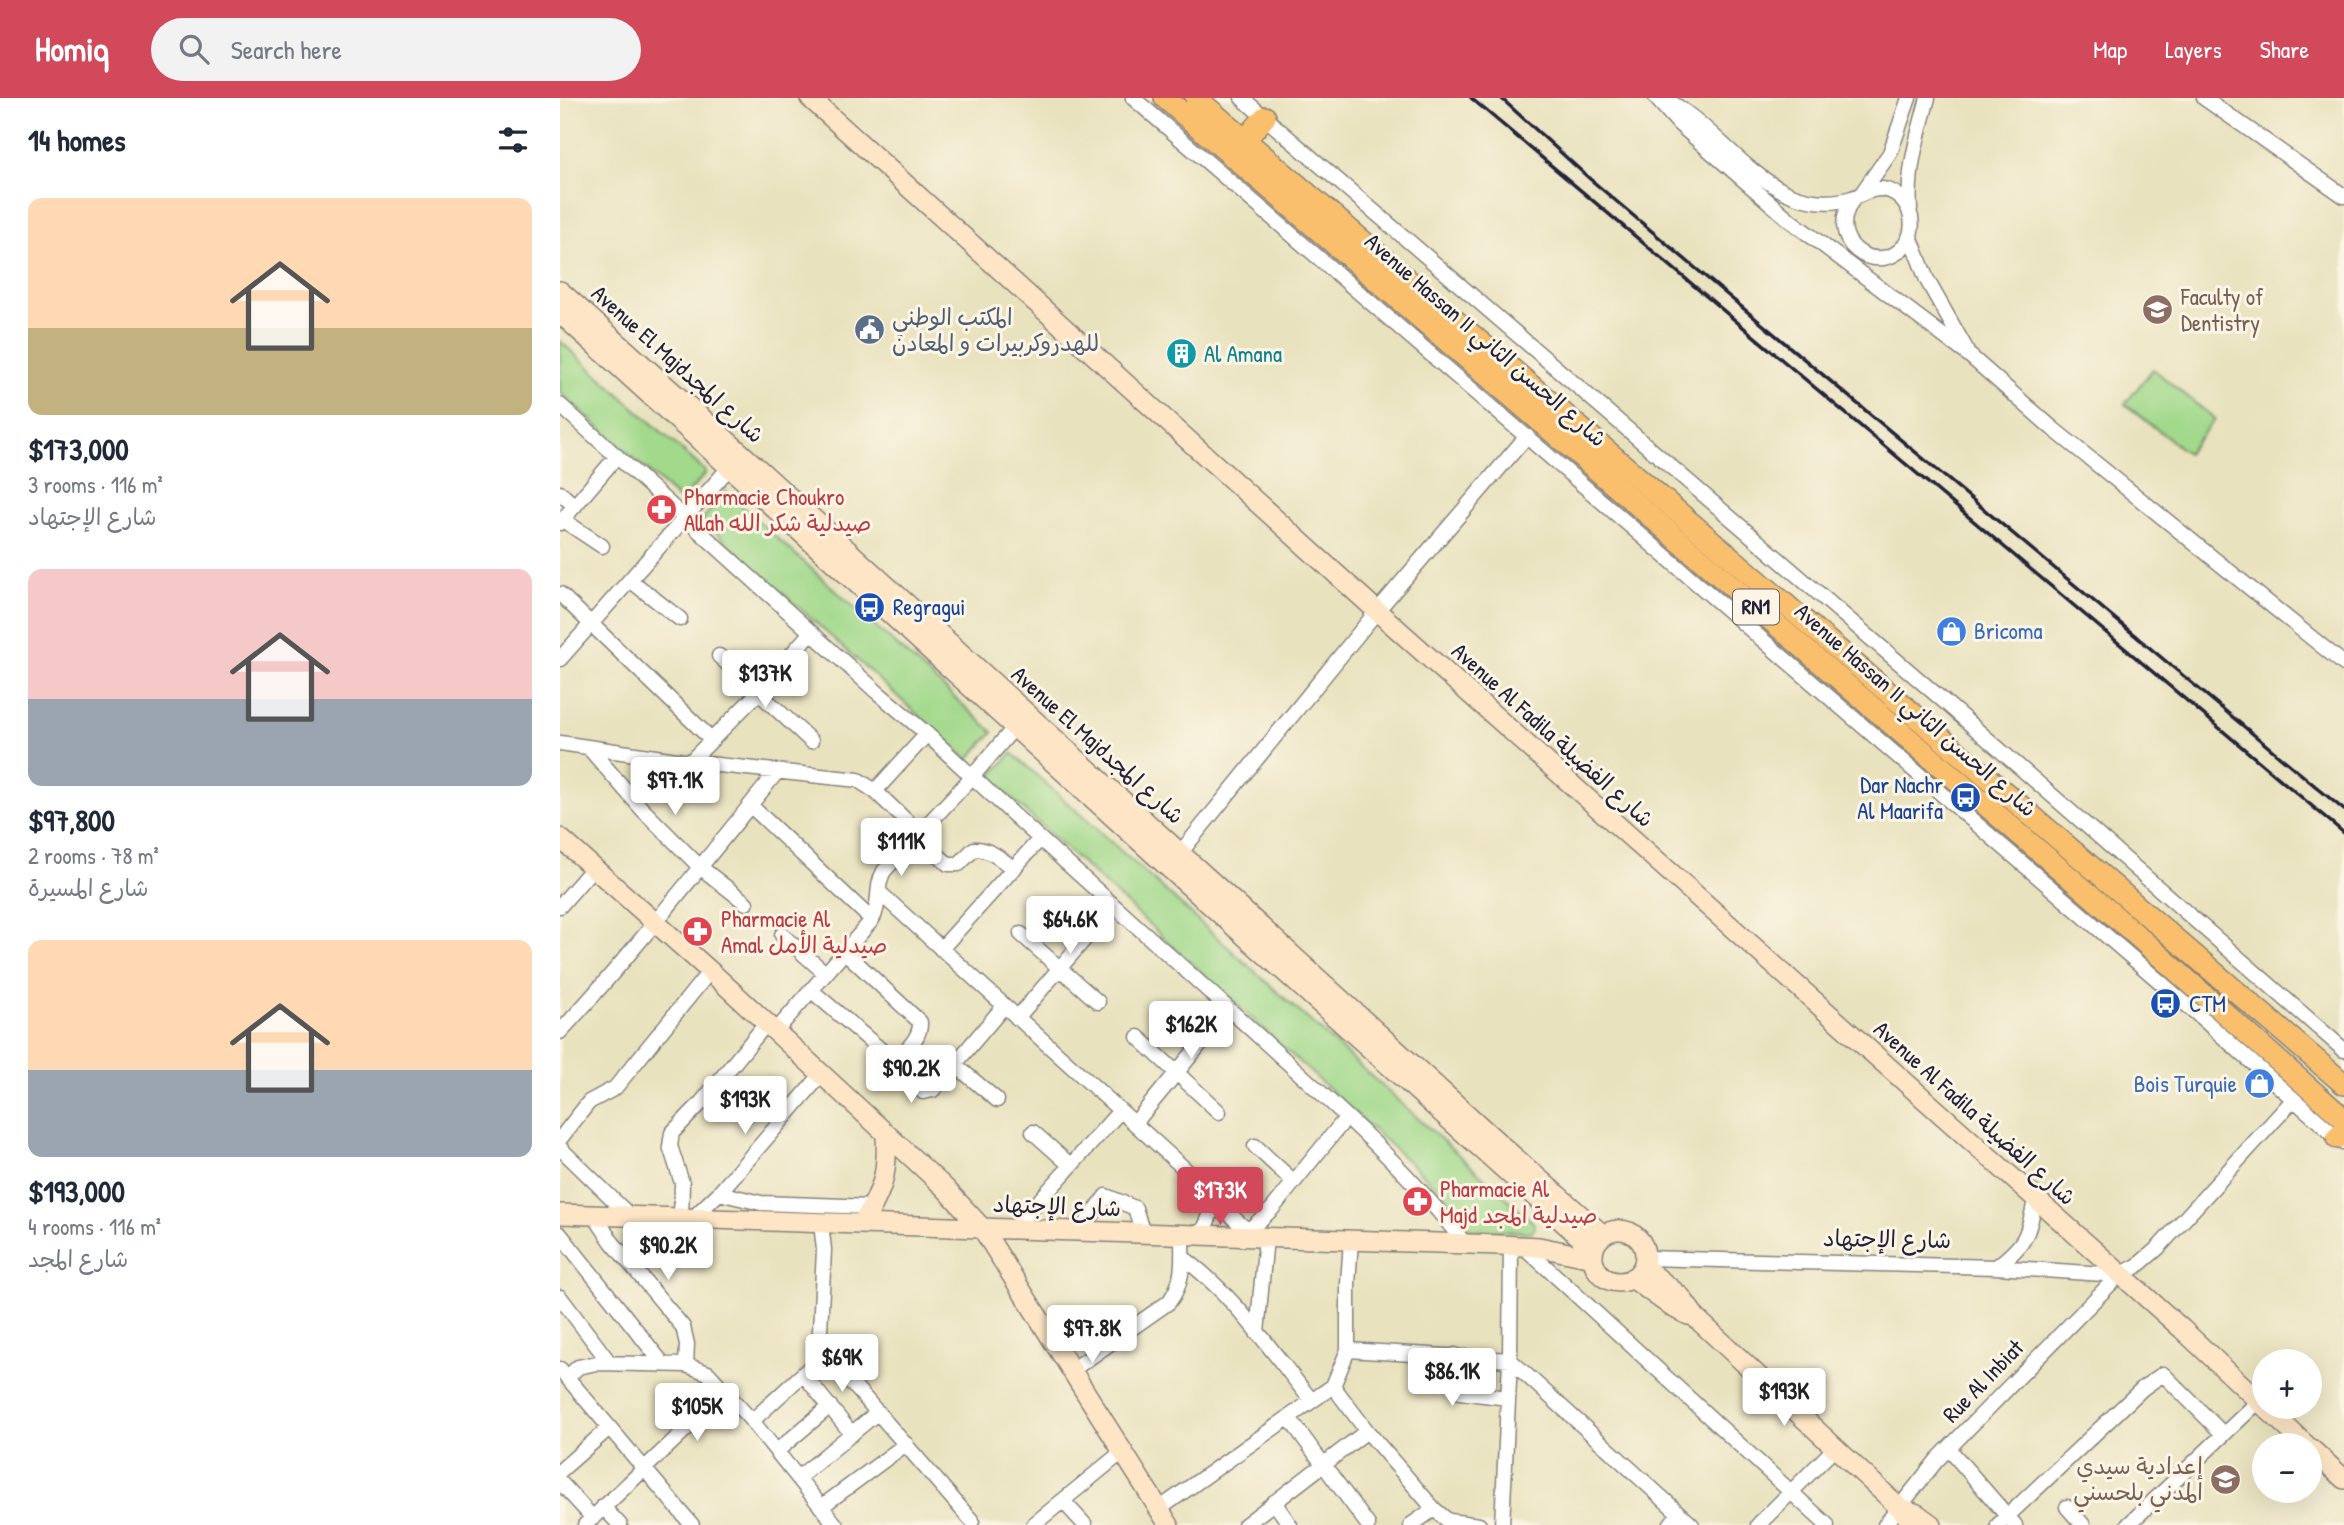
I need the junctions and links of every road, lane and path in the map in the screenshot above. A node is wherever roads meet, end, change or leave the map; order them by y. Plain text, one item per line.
1 (810, 98) edge
2 (1133, 98) edge
3 (1165, 98) edge
4 (1196, 98) edge
5 (1242, 98) edge
6 (1656, 98) edge
7 (1663, 98) edge
8 (1909, 98) edge
9 (1928, 98) edge
10 (2204, 98) edge
11 (1265, 117) junction
12 (1245, 140) junction
13 (1858, 195) junction
14 (2344, 196) edge
15 (1910, 210) junction
16 (1910, 236) junction
17 (1862, 254) junction
18 (1850, 267) junction
19 (560, 292) edge
20 (560, 313) edge
21 (1970, 356) junction
22 (560, 405) edge
23 (1527, 436) junction
24 (617, 456) junction
25 (736, 461) junction
26 (560, 493) edge
27 (1621, 504) junction
28 (575, 506) junction
29 (686, 518) junction
30 (561, 521) edge
31 (602, 546) dead end
32 (630, 580) junction
33 (560, 594) edge
34 (1377, 611) junction
35 (680, 619) dead end
36 (590, 624) junction
37 (811, 632) junction
38 (719, 656) dead end
39 (560, 659) edge
40 (2344, 664) edge
41 (758, 693) junction
42 (1021, 721) junction
43 (927, 734) junction
44 (712, 740) junction
45 (811, 741) dead end
46 (560, 743) edge
47 (588, 747) junction
48 (690, 762) junction
49 (777, 772) junction
50 (972, 777) junction
51 (875, 791) junction
52 (750, 805) junction
53 (919, 832) junction
54 (560, 838) edge
55 (1040, 839) junction
56 (1174, 860) junction
57 (699, 867) junction
58 (593, 868) junction
59 (1014, 869) junction
60 (880, 893) junction
61 (746, 903) dead end
62 (560, 906) edge
63 (1113, 906) junction
64 (872, 920) junction
65 (656, 923) junction
66 (1021, 934) dead end
67 (782, 935) dead end
68 (942, 948) junction
69 (845, 952) junction
70 (1058, 969) junction
71 (710, 971) junction
72 (825, 973) junction
73 (812, 991) junction
74 (1098, 1002) dead end
75 (1004, 1006) junction
76 (1229, 1009) junction
77 (1017, 1018) junction
78 (771, 1028) junction
79 (560, 1032) edge
80 (1138, 1037) dead end
81 (2344, 1050) edge
82 (895, 1062) junction
83 (954, 1064) junction
84 (1177, 1072) junction
85 (821, 1075) junction
86 (2282, 1075) junction
87 (2344, 1084) edge
88 (997, 1100) dead end
89 (2293, 1100) junction
90 (1120, 1111) junction
91 (1219, 1112) dead end
92 (1346, 1118) junction
93 (1135, 1123) junction
94 (1033, 1132) dead end
95 (2342, 1133) edge
96 (886, 1134) junction
97 (560, 1139) edge
98 (1255, 1146) dead end
99 (560, 1148) edge
100 (1070, 1165) junction
101 (1294, 1182) junction
102 (719, 1193) junction
103 (2035, 1200) junction
104 (1216, 1202) junction
105 (560, 1214) edge
106 (594, 1215) junction
107 (630, 1216) junction
108 (867, 1216) junction
109 (687, 1218) junction
110 (821, 1223) junction
111 (982, 1228) junction
112 (1014, 1229) junction
113 (1083, 1232) junction
114 (560, 1234) edge
115 (1143, 1234) junction
116 (1191, 1236) junction
117 (1254, 1236) junction
118 (1351, 1240) junction
119 (1465, 1244) junction
120 (1517, 1246) junction
121 (1596, 1247) junction
122 (1182, 1257) junction
123 (1640, 1267) junction
124 (1996, 1267) junction
125 (2123, 1273) junction
126 (560, 1297) edge
127 (1257, 1333) junction
128 (1348, 1350) junction
129 (819, 1351) junction
130 (1455, 1355) junction
131 (1510, 1360) junction
132 (609, 1362) junction
133 (663, 1364) junction
134 (686, 1365) junction
135 (1072, 1370) junction
136 (564, 1373) edge
137 (804, 1375) junction
138 (1333, 1386) junction
139 (725, 1392) junction
140 (2252, 1395) edge
141 (1508, 1398) junction
142 (1312, 1401) junction
143 (830, 1406) junction
144 (878, 1412) junction
145 (2252, 1413) edge
146 (1289, 1418) junction
147 (2278, 1419) edge
148 (752, 1421) junction
149 (609, 1428) junction
150 (1367, 1431) junction
151 (2294, 1433) edge
152 (852, 1434) junction
153 (2223, 1434) junction
154 (906, 1444) junction
155 (1835, 1448) junction
156 (1949, 1449) junction
157 (777, 1451) junction
158 (1122, 1452) junction
159 (2322, 1459) edge
160 (1323, 1466) junction
161 (643, 1469) junction
162 (560, 1471) edge
163 (798, 1478) junction
164 (2344, 1479) edge
165 (560, 1482) edge
166 (1790, 1492) junction
167 (1063, 1501) junction
168 (1274, 1502) junction
169 (603, 1507) junction
170 (821, 1507) junction
171 (2067, 1507) dead end
172 (1434, 1508) junction
173 (1900, 1508) junction
174 (1679, 1513) junction
175 (1164, 1517) edge
176 (972, 1521) dead end
177 (589, 1522) edge
178 (2007, 1522) edge
179 (1038, 1523) edge
180 (1452, 1523) edge
181 (620, 1525) edge
182 (692, 1525) edge
183 (835, 1525) edge
184 (1085, 1525) edge
185 (1245, 1525) edge
186 (1290, 1525) edge
187 (1368, 1525) edge
188 (1411, 1525) edge
189 (1479, 1525) edge
190 (1502, 1525) edge
191 (1670, 1525) edge
192 (1692, 1525) edge
193 (1758, 1525) edge
194 (1827, 1525) edge
195 (1885, 1525) edge
196 (1914, 1525) edge
197 (1932, 1525) edge
198 (2083, 1525) edge
199 (2128, 1525) edge

1 - 34 street, Avenue Al Fadila شارع الفضيلة
2 - 23 street
3 - 27 main road, Avenue Hassan II شارع الحسن الثاني / RN1
4 - 12 main road, Avenue Hassan II شارع الحسن الثاني / RN1
5 - 11 street
6 - 18 street
7 - 13 street
8 - 13 street
9 - 15 street
10 - 14 street
11 - 12 main road
11 - 81 street
12 - 87 main road, Avenue Hassan II شارع الحسن الثاني / RN1
13 - 15 street
13 - 17 street
15 - 16 street
16 - 17 street
16 - 21 street
17 - 18 street
18 - 21 street
19 - 25 street, Avenue El Majdشارع المجد
20 - 25 street, Avenue El Majdشارع المجد
21 - 40 street
22 - 24 street
23 - 27 street
23 - 34 street
24 - 28 street
24 - 29 street
25 - 29 street
25 - 42 street, Avenue El Majdشارع المجد
26 - 28 street
27 - 86 main road, Avenue Hassan II شارع الحسن الثاني / RN1
28 - 30 street
29 - 32 street
29 - 37 street
30 - 31 street
32 - 35 street
32 - 36 street
33 - 36 street
34 - 56 street
34 - 103 street, Avenue Al Fadila شارع الفضيلة
36 - 39 street
36 - 44 street
37 - 41 street
37 - 43 street
38 - 41 street
41 - 44 street
41 - 45 street
42 - 50 street
42 - 56 street, Avenue El Majdشارع المجد
43 - 50 street
43 - 51 street
44 - 48 street
46 - 47 street
47 - 48 street
47 - 57 street
48 - 49 street
49 - 51 street
49 - 52 street
50 - 53 street
50 - 55 street
51 - 53 street
52 - 57 street
52 - 64 street
53 - 59 street
53 - 60 street
54 - 58 street
55 - 59 street
55 - 63 street
56 - 121 street, Avenue El Majdشارع المجد
57 - 61 street
57 - 65 street
58 - 62 street
58 - 65 street
59 - 68 street
60 - 64 street
60 - 68 street
63 - 70 street
63 - 76 street
64 - 69 street
65 - 71 street
65 - 79 street
66 - 70 street
67 - 72 street
68 - 75 street
69 - 72 street
69 - 82 street
70 - 74 street
70 - 77 street
71 - 78 street
71 - 97 street
72 - 73 street
73 - 78 street
73 - 82 street
75 - 77 street
75 - 83 street
76 - 84 street
76 - 92 street
77 - 90 street
78 - 85 street
78 - 109 street
80 - 84 street
82 - 83 street
83 - 88 street
84 - 91 street
84 - 93 street
85 - 96 street
85 - 102 street
86 - 89 street
86 - 95 main road, Avenue Hassan II شارع الحسن الثاني / RN1
89 - 95 street
89 - 125 street, Rue Al Inbiat
90 - 93 street
90 - 100 street
92 - 101 street
92 - 119 street
93 - 104 street
94 - 100 street
96 - 108 street
96 - 111 street
98 - 101 street
99 - 107 street
100 - 112 street
101 - 117 street
102 - 108 street
102 - 109 street
103 - 124 street
103 - 125 street, Avenue Al Fadila شارع الفضيلة
104 - 116 street
104 - 117 street
105 - 106 street, شارع الإجتهاد
106 - 107 street, شارع الإجتهاد
106 - 134 street
107 - 109 street, شارع الإجتهاد
108 - 110 street, شارع الإجتهاد
108 - 111 street, شارع الإجتهاد
109 - 110 street, شارع الإجتهاد
110 - 129 street
111 - 112 street, شارع الإجتهاد
111 - 135 street
112 - 113 street, شارع الإجتهاد
113 - 115 street, شارع الإجتهاد
113 - 115 street
114 - 133 street
115 - 116 street, شارع الإجتهاد
116 - 117 street, شارع الإجتهاد
116 - 122 street
117 - 118 street, شارع الإجتهاد
117 - 127 street
118 - 119 street, شارع الإجتهاد
118 - 128 street
119 - 120 street, شارع الإجتهاد
120 - 121 street, شارع الإجتهاد
120 - 131 street
120 - 166 street
121 - 123 street
121 - 123 street
122 - 127 street
122 - 135 street
123 - 124 street, شارع الإجتهاد
123 - 155 street
124 - 125 street, شارع الإجتهاد
125 - 140 street, Avenue Al Fadila شارع الفضيلة
125 - 156 street, Rue Al Inbiat
126 - 132 street
127 - 142 street
128 - 130 street
128 - 138 street
129 - 137 street
129 - 144 street
130 - 131 street
130 - 141 street
131 - 141 street
131 - 174 street
132 - 133 street
132 - 136 street
133 - 134 street
134 - 139 street
135 - 158 street
136 - 149 street
137 - 143 street
137 - 148 street
138 - 142 street
138 - 150 street
139 - 148 street
139 - 161 street
141 - 190 street
142 - 146 street
143 - 152 street
143 - 157 street
144 - 152 street
144 - 154 street
145 - 153 street
146 - 160 street
146 - 175 street
147 - 151 street, Avenue Al Fadila شارع الفضيلة
148 - 157 street
149 - 161 street
149 - 162 street
150 - 160 street
150 - 172 street
152 - 163 street
153 - 178 street
153 - 199 street
154 - 170 street
154 - 176 street
155 - 166 street
155 - 173 street
156 - 173 street, Rue Al Inbiat
156 - 178 street
157 - 163 street
158 - 167 street
158 - 175 street
159 - 164 street, Avenue Al Fadila شارع الفضيلة
160 - 168 street
160 - 187 street
161 - 169 street
161 - 182 street
163 - 170 street
165 - 177 street
166 - 193 street
166 - 194 street
167 - 179 street
167 - 184 street
168 - 185 street
168 - 186 street
169 - 177 street
169 - 181 street
170 - 183 street
171 - 198 street
172 - 180 street
172 - 188 street
173 - 195 street, Rue Al Inbiat
173 - 196 street
173 - 197 street
174 - 191 street
174 - 192 street
180 - 189 street

